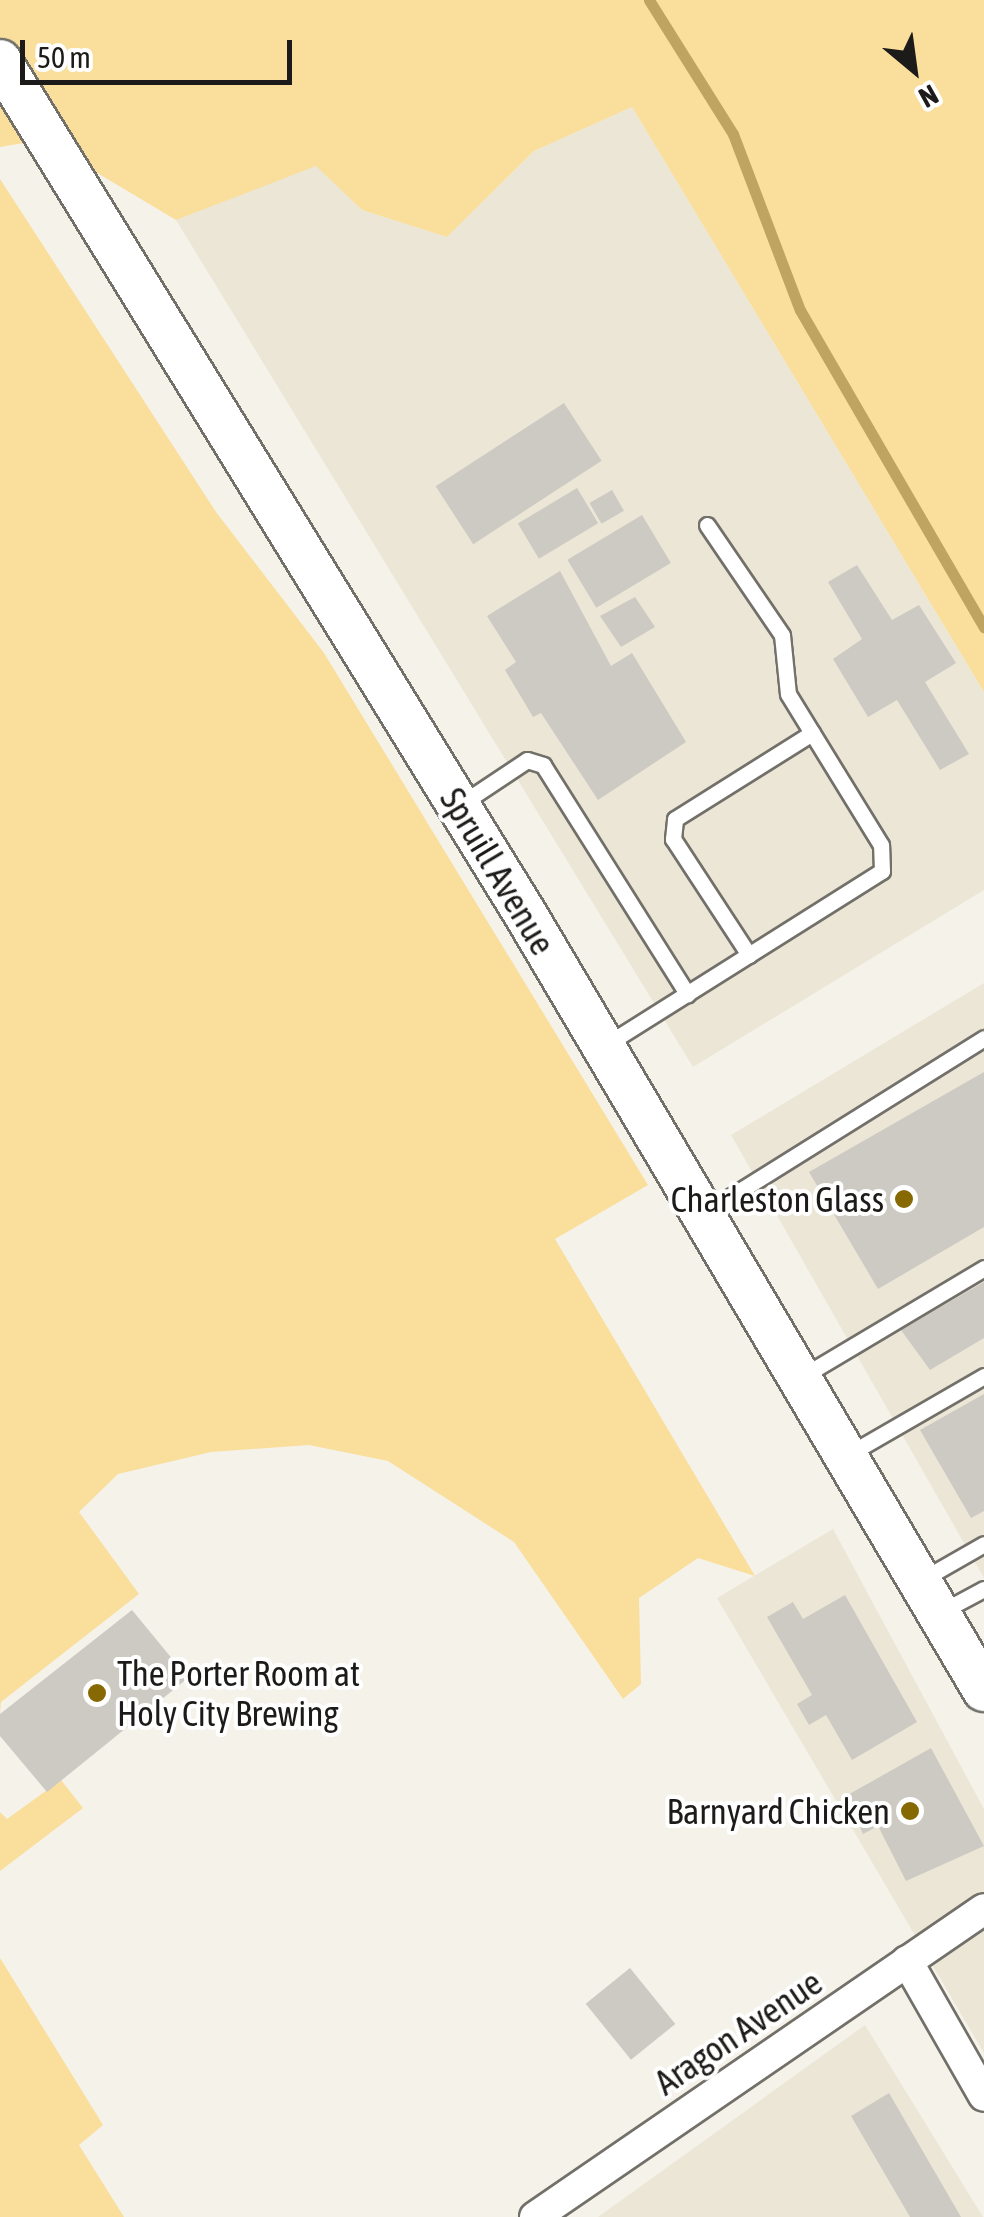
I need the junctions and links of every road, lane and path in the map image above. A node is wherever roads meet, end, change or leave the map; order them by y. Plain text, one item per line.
1 (0, 60) edge
2 (708, 525) dead end
3 (812, 733) junction
4 (458, 806) junction
5 (749, 954) junction
6 (686, 994) junction
7 (984, 1038) edge
8 (604, 1046) junction
9 (703, 1214) junction
10 (984, 1268) edge
11 (984, 1376) edge
12 (799, 1378) junction
13 (846, 1456) junction
14 (984, 1544) edge
15 (984, 1589) edge
16 (929, 1597) junction
17 (984, 1690) edge
18 (983, 1913) edge
19 (907, 1961) junction
20 (984, 2096) edge
21 (535, 2217) edge

1 - 4 street, Spruill Avenue
2 - 3 lane
3 - 5 lane
3 - 5 lane
4 - 6 lane
4 - 8 street, Spruill Avenue
5 - 6 lane
6 - 8 lane
7 - 9 lane
8 - 9 street, Spruill Avenue
9 - 12 street, Spruill Avenue
10 - 12 lane
11 - 13 lane
12 - 13 street, Spruill Avenue
13 - 16 street, Spruill Avenue
14 - 16 lane
15 - 16 lane
16 - 17 street, Spruill Avenue
18 - 19 street, Aragon Avenue
19 - 20 street
19 - 21 street, Aragon Avenue

